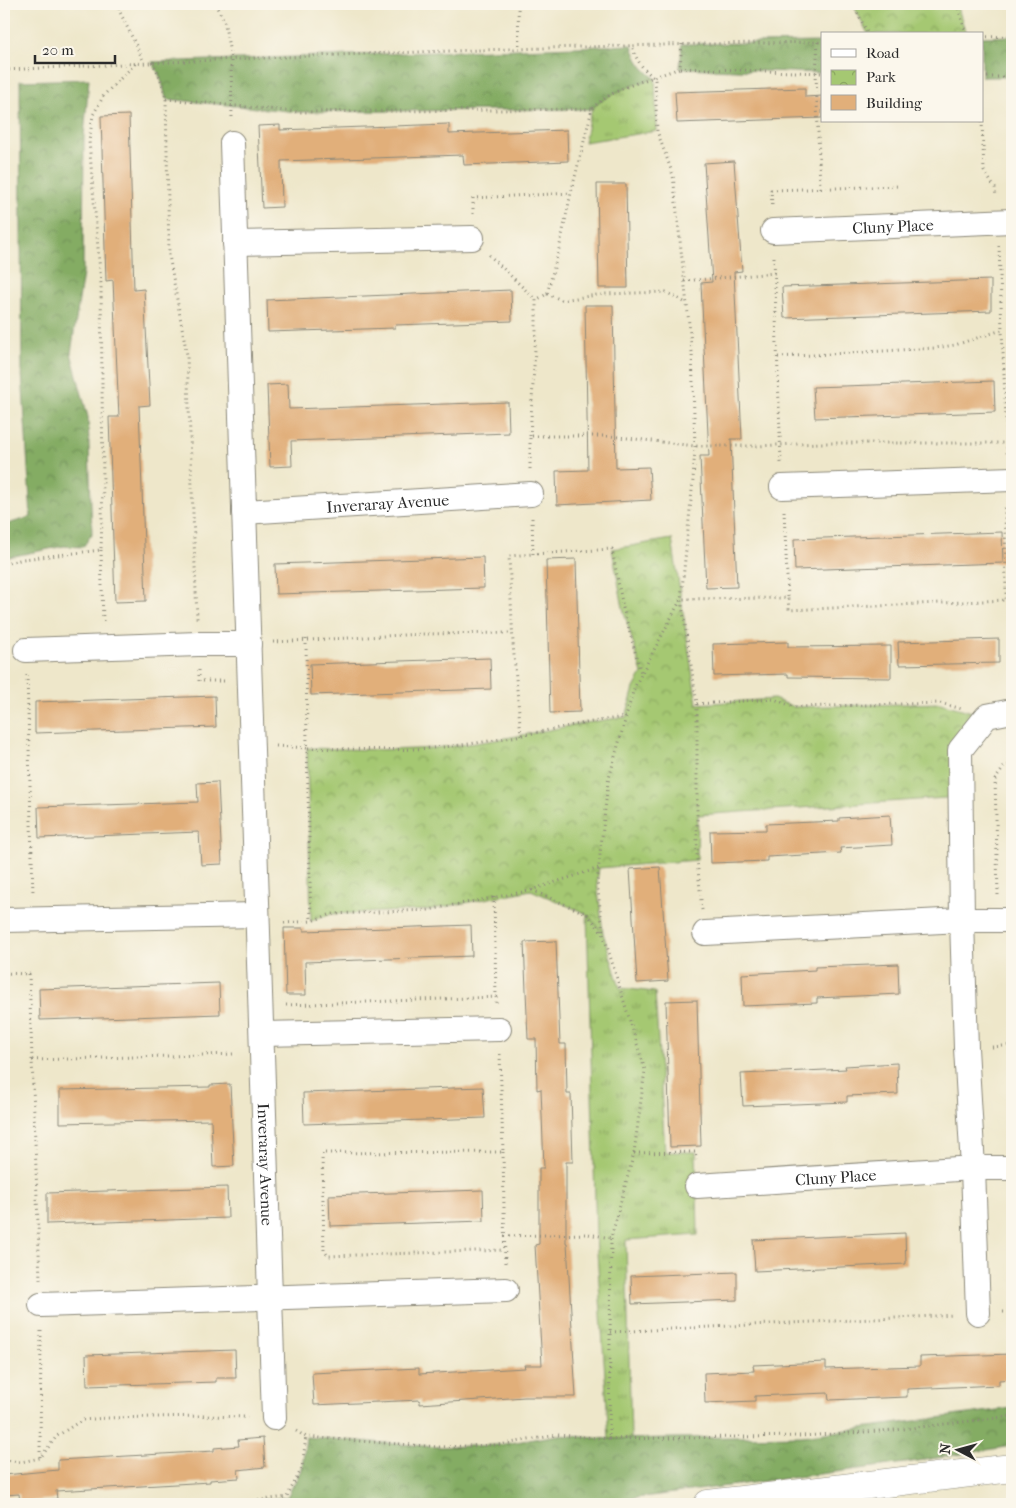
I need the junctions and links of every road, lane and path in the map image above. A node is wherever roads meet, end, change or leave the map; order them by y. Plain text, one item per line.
1 (116, 4) edge
2 (215, 4) edge
3 (518, 4) edge
4 (853, 4) edge
5 (957, 4) edge
6 (867, 32) edge
7 (965, 32) edge
8 (1012, 36) edge
9 (984, 37) edge
10 (820, 42) edge
11 (682, 44) junction
12 (632, 45) junction
13 (519, 49) junction
14 (231, 59) junction
15 (144, 62) junction
16 (152, 62) junction
17 (137, 63) junction
18 (680, 68) junction
19 (4, 70) edge
20 (816, 73) junction
21 (821, 73) edge
22 (984, 77) edge
23 (1012, 77) edge
24 (655, 78) junction
25 (166, 99) junction
26 (232, 106) junction
27 (592, 109) junction
28 (232, 143) joint
29 (900, 186) dead end
30 (820, 188) junction
31 (570, 193) junction
32 (1012, 221) edge
33 (773, 232) junction
34 (472, 238) junction
35 (235, 243) junction
36 (775, 273) junction
37 (684, 281) junction
38 (547, 294) junction
39 (536, 300) junction
40 (686, 303) junction
41 (778, 356) junction
42 (530, 436) junction
43 (1007, 443) junction
44 (780, 444) junction
45 (695, 446) junction
46 (1007, 455) junction
47 (1012, 455) edge
48 (1008, 480) edge
49 (782, 487) junction
50 (531, 494) junction
51 (244, 512) junction
52 (101, 550) junction
53 (533, 554) junction
54 (4, 564) edge
55 (788, 598) junction
56 (681, 599) junction
57 (512, 633) junction
58 (306, 639) junction
59 (198, 644) junction
60 (249, 644) junction
61 (104, 648) junction
62 (26, 650) joint
63 (642, 674) junction
64 (250, 681) junction
65 (697, 704) junction
66 (1012, 711) edge
67 (987, 716) junction
68 (626, 717) junction
69 (521, 735) junction
70 (252, 745) junction
71 (307, 748) junction
72 (1012, 764) edge
73 (531, 890) dead end
74 (494, 897) dead end
75 (257, 915) junction
76 (33, 919) junction
77 (4, 920) edge
78 (962, 920) junction
79 (1005, 920) edge
80 (311, 921) dead end
81 (603, 933) junction
82 (705, 933) joint
83 (4, 973) edge
84 (496, 997) dead end
85 (499, 1029) dead end
86 (262, 1044) junction
87 (32, 1060) junction
88 (503, 1152) dead end
89 (634, 1153) junction
90 (973, 1168) junction
91 (1012, 1168) edge
92 (697, 1186) joint
93 (504, 1236) junction
94 (611, 1238) junction
95 (506, 1290) joint
96 (270, 1297) junction
97 (41, 1305) junction
98 (978, 1313) joint
99 (610, 1332) junction
100 (1012, 1416) edge
101 (274, 1418) junction
102 (306, 1437) junction
103 (609, 1439) junction
104 (40, 1458) junction
105 (4, 1460) edge
106 (1012, 1468) edge
107 (228, 1504) edge
108 (708, 1504) edge

1 - 15 path
2 - 14 path
3 - 13 path
4 - 6 path
5 - 7 path
8 - 9 path
10 - 11 path
10 - 20 path
11 - 12 path
11 - 18 path
12 - 13 path
12 - 24 path
13 - 14 path
14 - 16 path
14 - 26 path
15 - 16 path
15 - 17 path
16 - 25 path
17 - 19 path
17 - 52 path
18 - 20 path
18 - 24 path
20 - 21 path
20 - 30 path
22 - 23 path
24 - 27 path
24 - 37 path
25 - 26 path
25 - 59 path
26 - 27 path
26 - 28 path
27 - 31 path
28 - 35 street, Inveraray Avenue
29 - 30 path
30 - 33 path
31 - 34 path
31 - 38 path
32 - 33 street, Cluny Place
33 - 36 path
34 - 35 street
34 - 39 path
35 - 51 street, Inveraray Avenue
36 - 37 path
36 - 41 path
37 - 40 path
38 - 39 path
38 - 40 path
39 - 42 path
40 - 45 path
41 - 43 path
41 - 44 path
42 - 45 path
42 - 50 path
43 - 44 path
43 - 46 path
44 - 45 path
44 - 49 path
45 - 56 path
46 - 47 path
46 - 48 path
48 - 49 street
48 - 55 path
49 - 55 path
50 - 51 street, Inveraray Avenue
50 - 53 path
51 - 60 street, Inveraray Avenue
52 - 54 path
52 - 61 path
53 - 57 path
53 - 63 path
55 - 56 path
56 - 63 path
56 - 65 path
57 - 58 path
57 - 69 path
58 - 60 path
58 - 71 path
59 - 60 street
59 - 61 street
59 - 64 path
60 - 64 street, Inveraray Avenue
61 - 62 street
62 - 76 path
63 - 68 path
64 - 70 street, Inveraray Avenue
65 - 67 path
65 - 82 path
66 - 67 street
67 - 78 street
68 - 69 path
68 - 81 path
69 - 71 path
70 - 71 path
70 - 75 street, Inveraray Avenue
71 - 80 path
72 - 79 path
73 - 81 path
74 - 84 path
75 - 76 street
75 - 86 street, Inveraray Avenue
76 - 77 street
78 - 79 street
78 - 82 street
78 - 90 street
81 - 89 path
83 - 87 path
85 - 86 street
86 - 87 path
86 - 96 street, Inveraray Avenue
87 - 97 path
88 - 93 path
89 - 92 path
89 - 94 path
90 - 91 street, Cluny Place
90 - 92 street, Cluny Place
90 - 98 street
93 - 94 path
93 - 95 path
94 - 99 path
95 - 96 street
96 - 97 street
96 - 101 street, Inveraray Avenue
97 - 104 path
98 - 99 path
99 - 103 path
100 - 103 path
101 - 102 path
101 - 104 path
102 - 103 path
102 - 107 path
104 - 105 path
106 - 108 street

